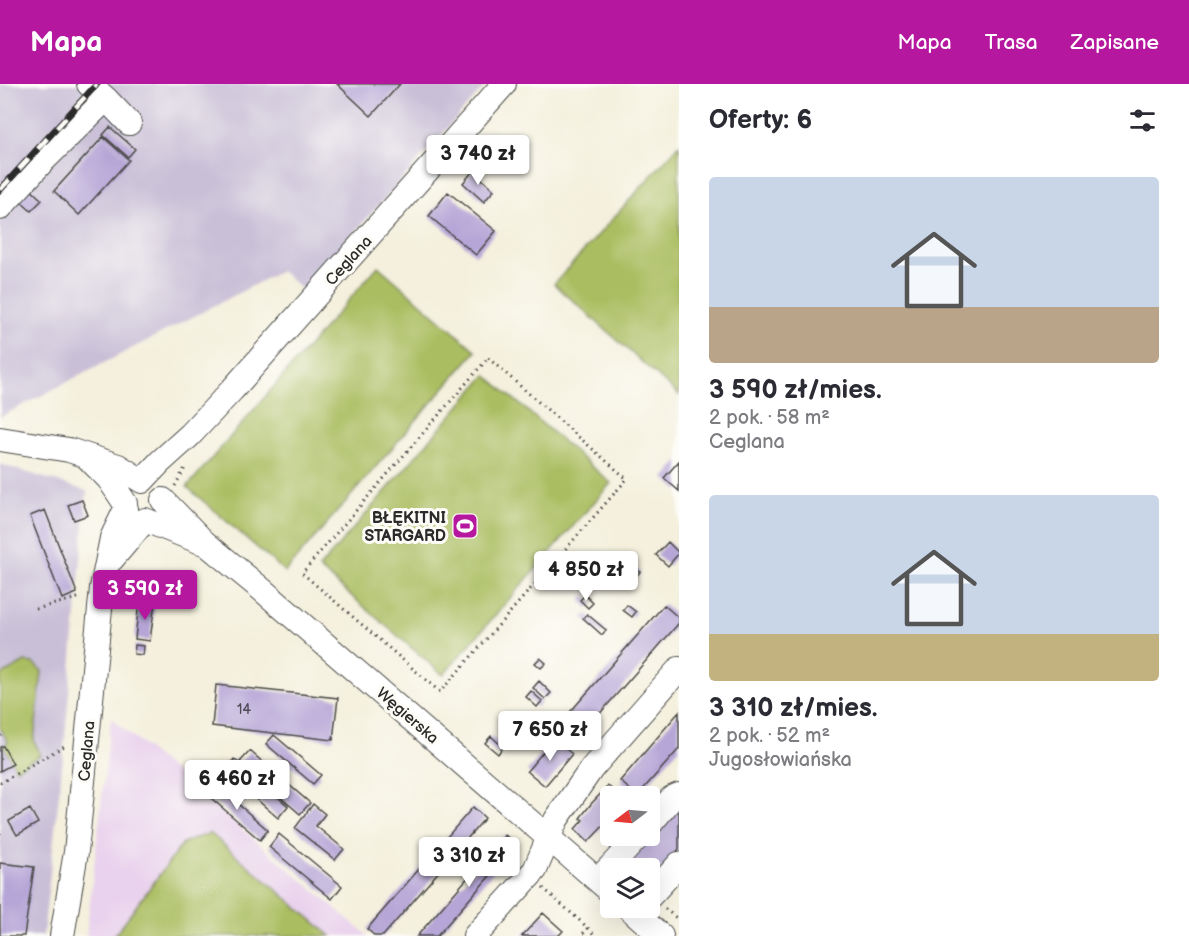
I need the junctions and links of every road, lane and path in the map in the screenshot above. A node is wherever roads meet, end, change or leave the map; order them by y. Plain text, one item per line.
1 (504, 84) edge
2 (97, 92) edge
3 (129, 123) dead end
4 (0, 208) edge
5 (0, 439) edge
6 (87, 457) junction
7 (189, 461) dead end
8 (160, 491) junction
9 (132, 511) junction
10 (204, 542) junction
11 (302, 573) joint
12 (87, 595) dead end
13 (36, 609) dead end
14 (679, 669) edge
15 (72, 740) dead end
16 (0, 783) edge
17 (679, 795) edge
18 (660, 812) edge
19 (549, 837) junction
20 (679, 864) edge
21 (600, 882) edge
22 (660, 883) edge
23 (538, 884) dead end
24 (647, 918) edge
25 (588, 928) junction
26 (62, 936) edge
27 (475, 936) edge
28 (581, 936) edge
29 (596, 936) edge
30 (661, 936) edge

1 - 8 street, Ceglana
2 - 3 street
2 - 4 street
5 - 6 street, Węgierska
6 - 8 street, Węgierska
6 - 9 street
7 - 8 path
8 - 9 street
8 - 9 street
8 - 10 street, Węgierska
9 - 10 street, Węgierska
9 - 26 street, Ceglana
10 - 19 street, Węgierska
11 - 11 path
12 - 13 path
14 - 19 street
15 - 16 path
17 - 18 street
19 - 21 street, Węgierska
19 - 27 street
20 - 22 street
23 - 25 path
24 - 30 street
25 - 28 path
25 - 29 path

